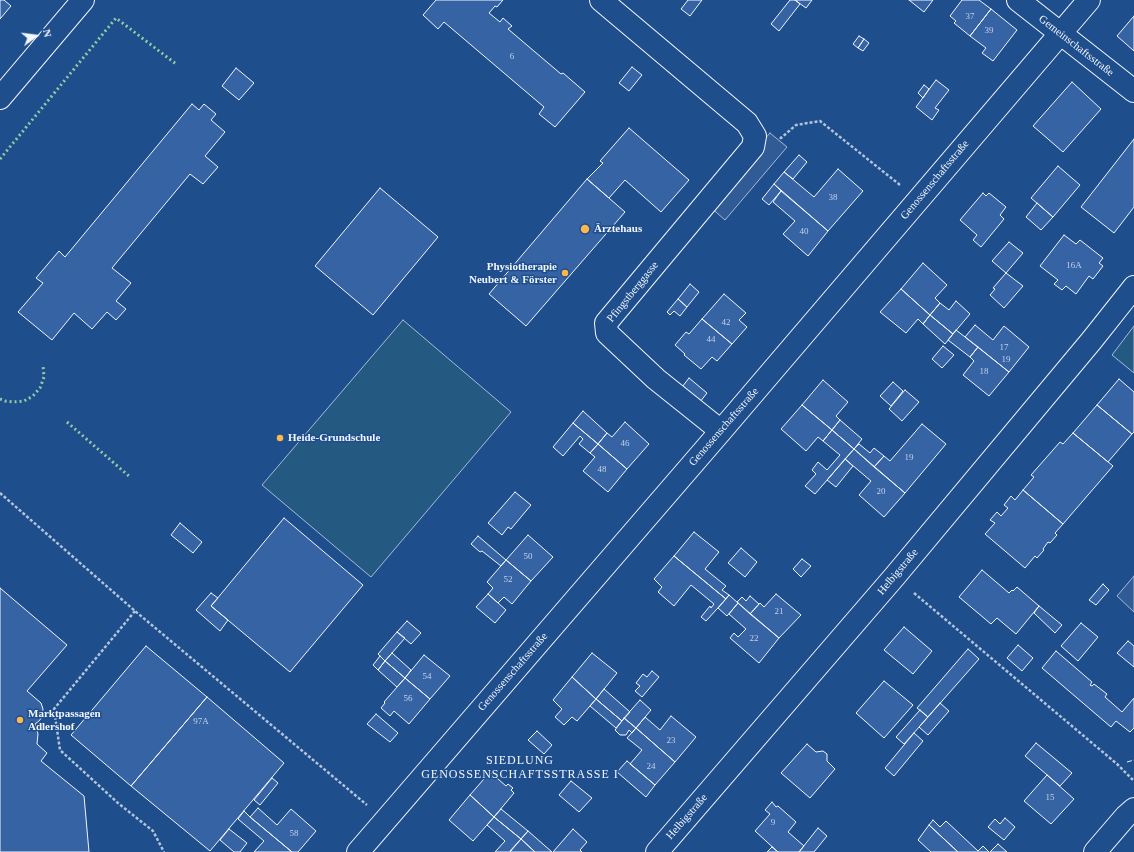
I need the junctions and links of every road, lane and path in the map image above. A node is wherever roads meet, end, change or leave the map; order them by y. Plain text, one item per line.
1 (83, 0) edge
2 (601, 0) edge
3 (1018, 0) edge
4 (1089, 0) edge
5 (1061, 33) junction
6 (1134, 91) edge
7 (0, 98) edge
8 (756, 136) junction
9 (906, 190) dead end
10 (1134, 287) edge
11 (721, 431) junction
12 (0, 493) edge
13 (911, 591) dead end
14 (135, 611) junction
15 (1134, 781) edge
16 (1134, 809) edge
17 (373, 810) dead end
18 (164, 852) edge
19 (358, 852) edge
20 (657, 852) edge
21 (1095, 852) edge

1 - 7 street
2 - 8 street
3 - 5 street, Gemeinschaftsstraße
4 - 5 street, Genossenschaftsstraße
5 - 6 street, Gemeinschaftsstraße
5 - 11 street, Genossenschaftsstraße
8 - 9 path
8 - 11 street, Pfingstberggasse
10 - 20 street, Helbigstraße
11 - 19 street, Genossenschaftsstraße
12 - 14 path
13 - 15 path
14 - 17 path
14 - 18 path
16 - 21 street

